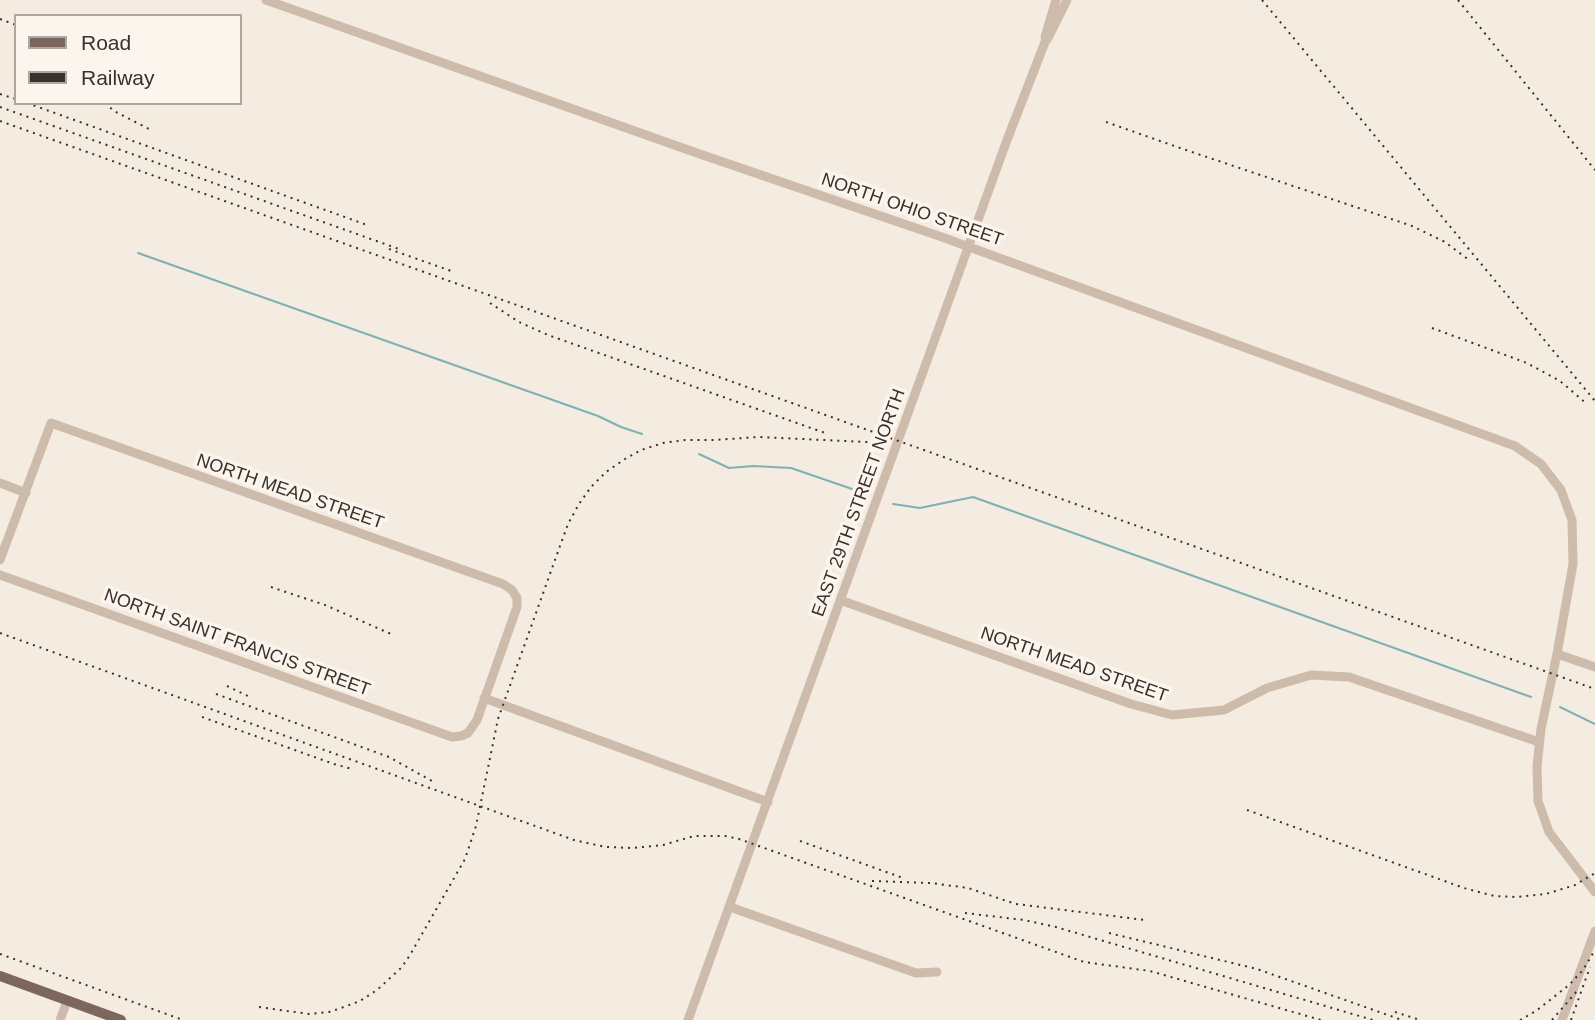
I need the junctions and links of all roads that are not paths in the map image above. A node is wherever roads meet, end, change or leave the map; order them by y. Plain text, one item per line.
1 (266, 0) edge
2 (1056, 0) edge
3 (1067, 0) edge
4 (1045, 42) junction
5 (968, 247) junction
6 (0, 483) edge
7 (26, 493) junction
8 (0, 560) edge
9 (0, 575) edge
10 (840, 600) junction
11 (1557, 654) junction
12 (1595, 667) edge
13 (484, 698) junction
14 (1539, 742) junction
15 (768, 802) junction
16 (1595, 892) edge
17 (730, 907) junction
18 (1595, 931) edge
19 (937, 972) dead end
20 (0, 976) edge
21 (67, 1001) junction
22 (60, 1020) edge
23 (121, 1020) edge
24 (688, 1020) edge
25 (1562, 1020) edge

1 - 5 street, NORTH OHIO STREET
2 - 4 street
3 - 4 street, EAST 29TH STREET NORTH
4 - 5 street, EAST 29TH STREET NORTH
5 - 10 street, EAST 29TH STREET NORTH
5 - 11 street, NORTH OHIO STREET
6 - 7 street
7 - 8 street
7 - 13 street, NORTH MEAD STREET
9 - 13 street, NORTH SAINT FRANCIS STREET
10 - 14 street, NORTH MEAD STREET
10 - 15 street, EAST 29TH STREET NORTH
11 - 12 street
11 - 14 street
13 - 15 street
14 - 16 street
15 - 17 street, EAST 29TH STREET NORTH
17 - 19 street
17 - 24 street, EAST 29TH STREET NORTH
18 - 25 street
20 - 21 main road
21 - 22 street
21 - 23 main road

